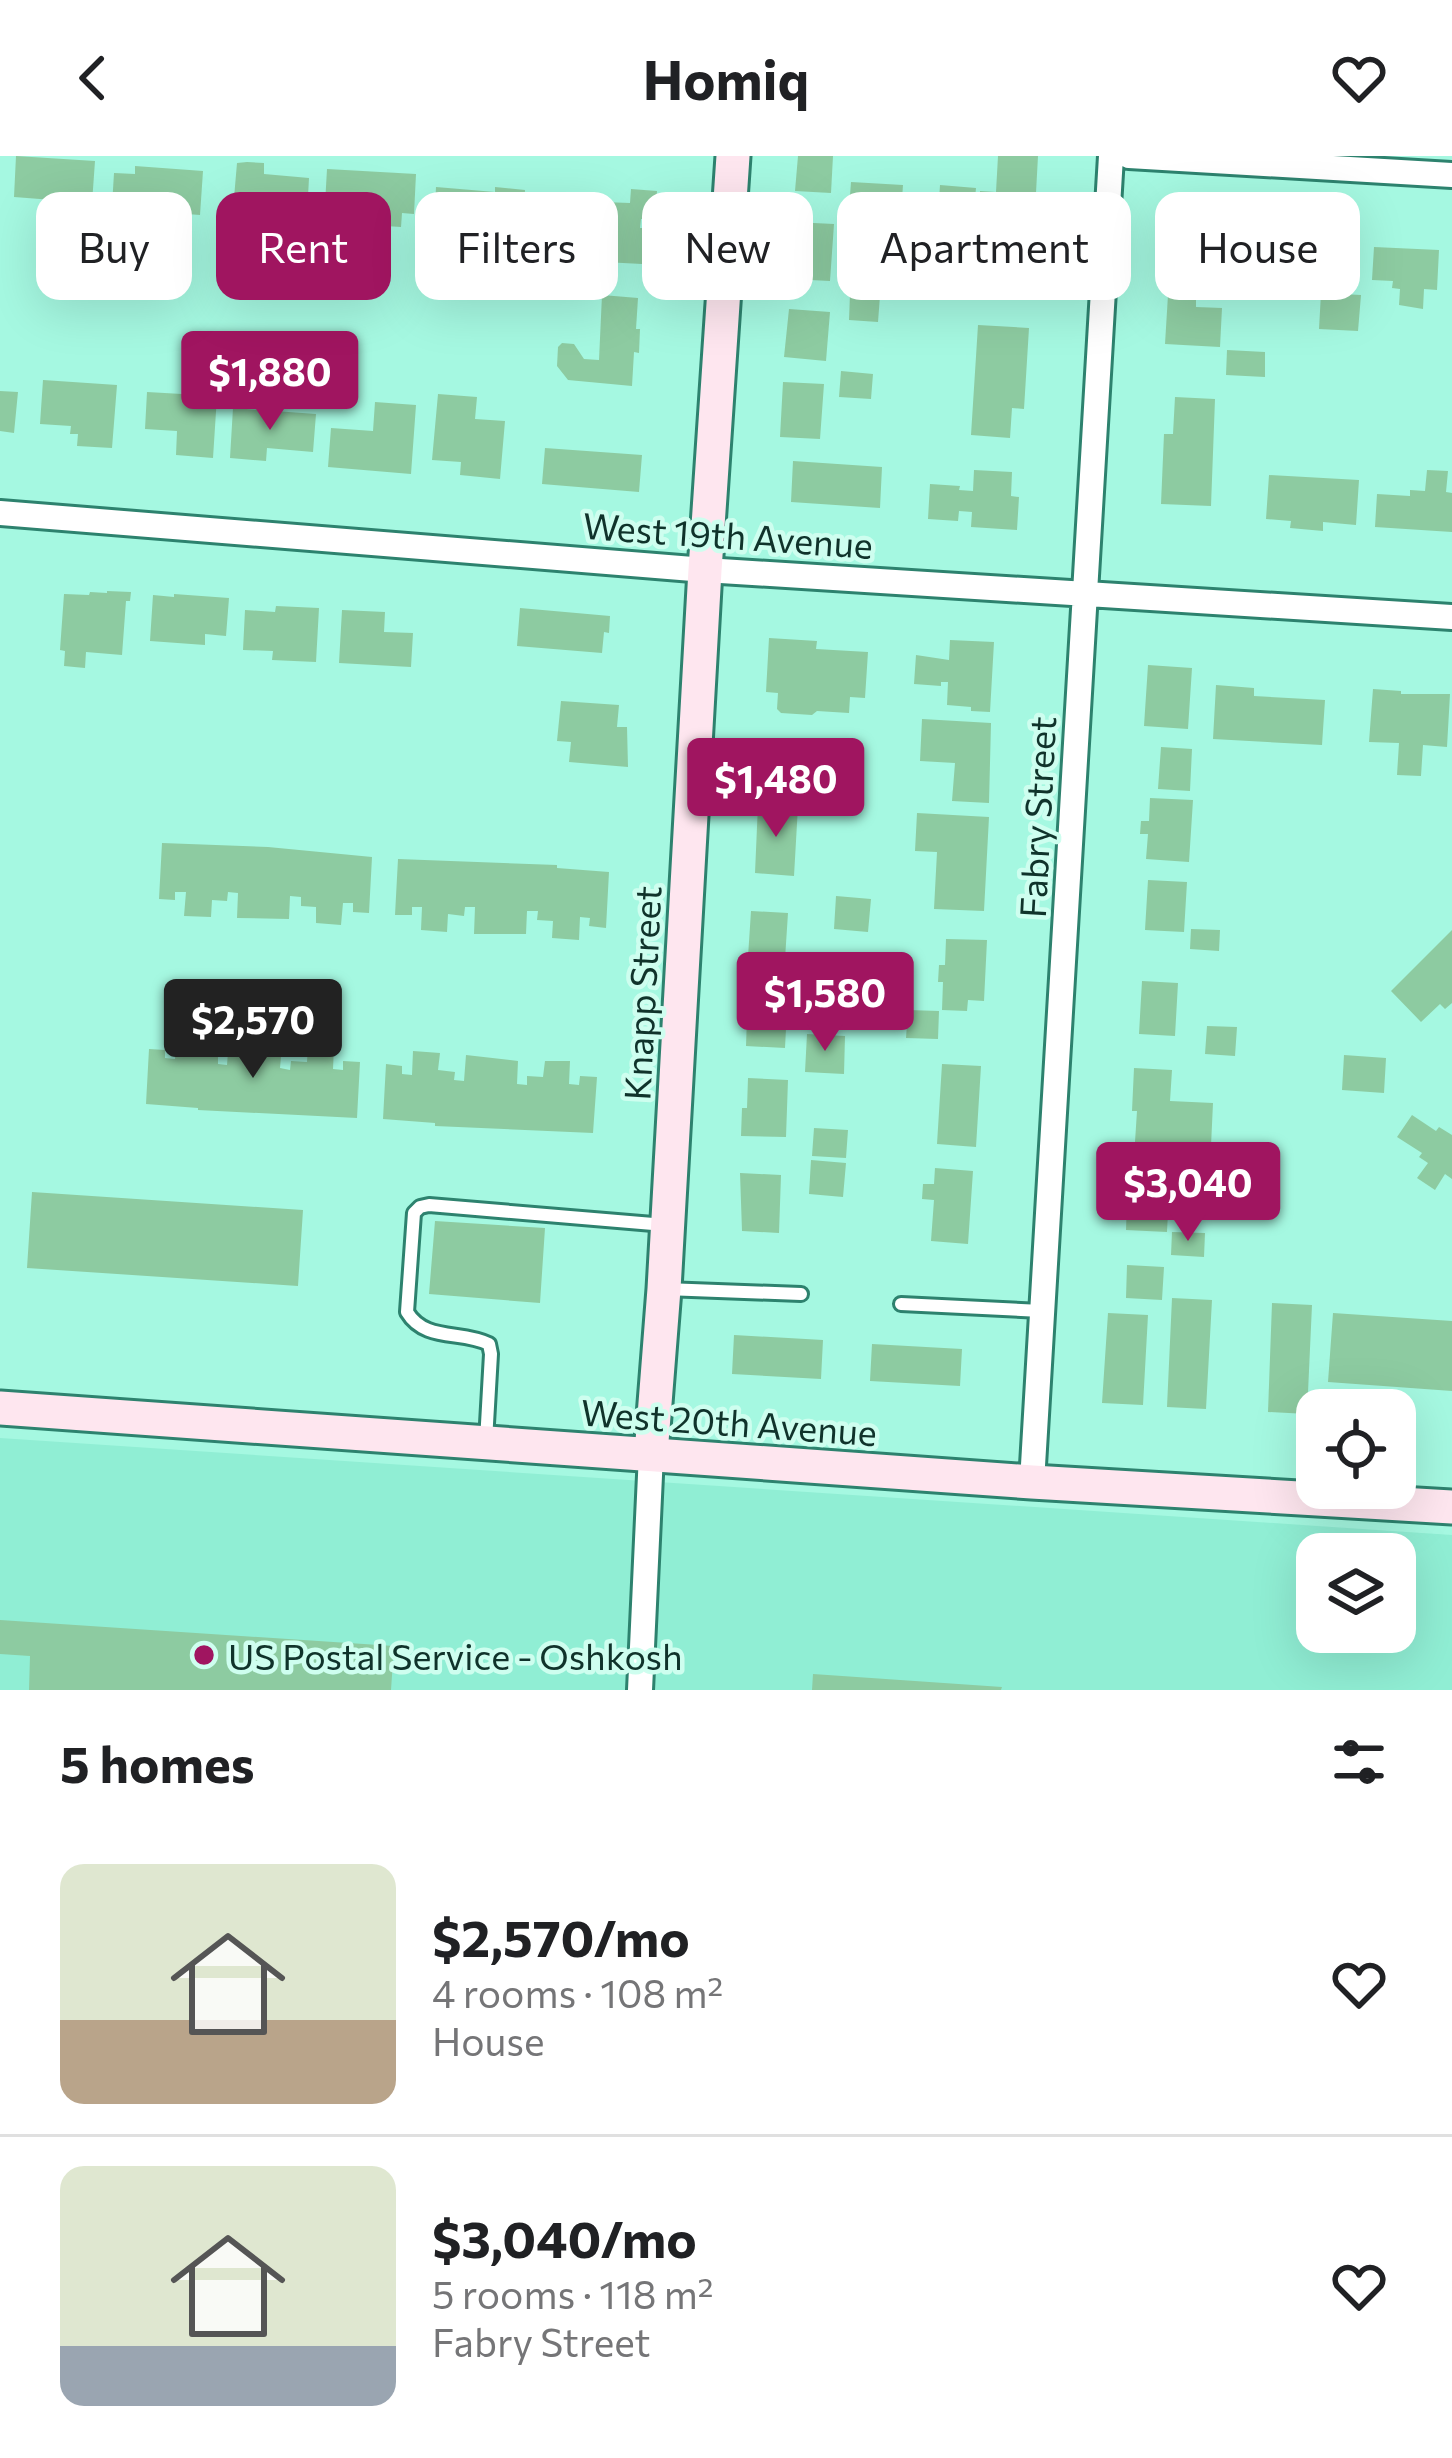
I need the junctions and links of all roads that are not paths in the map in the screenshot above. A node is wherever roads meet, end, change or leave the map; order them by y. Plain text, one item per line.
1 (733, 156) edge
2 (1111, 156) edge
3 (1129, 156) edge
4 (1452, 175) edge
5 (0, 513) edge
6 (705, 570) junction
7 (1084, 593) junction
8 (1452, 617) edge
9 (667, 1225) junction
10 (664, 1289) junction
11 (801, 1294) dead end
12 (901, 1304) dead end
13 (1041, 1311) junction
14 (0, 1408) edge
15 (486, 1443) junction
16 (651, 1454) junction
17 (1032, 1482) junction
18 (1452, 1507) edge
19 (640, 1690) edge

1 - 6 main road, Knapp Street
2 - 7 street, Fabry Street
3 - 4 street
5 - 6 street, West 19th Avenue
6 - 7 street, West 19th Avenue
6 - 9 main road, Knapp Street
7 - 8 street, West 19th Avenue
7 - 13 street, Fabry Street
9 - 10 main road, Knapp Street
9 - 15 lane
10 - 11 lane
10 - 16 main road, Knapp Street
12 - 13 lane
13 - 17 street, Fabry Street
14 - 15 main road, West 20th Avenue
15 - 16 main road, West 20th Avenue
16 - 17 main road, West 20th Avenue
16 - 19 street, Knapp Street
17 - 18 main road, West 20th Avenue

